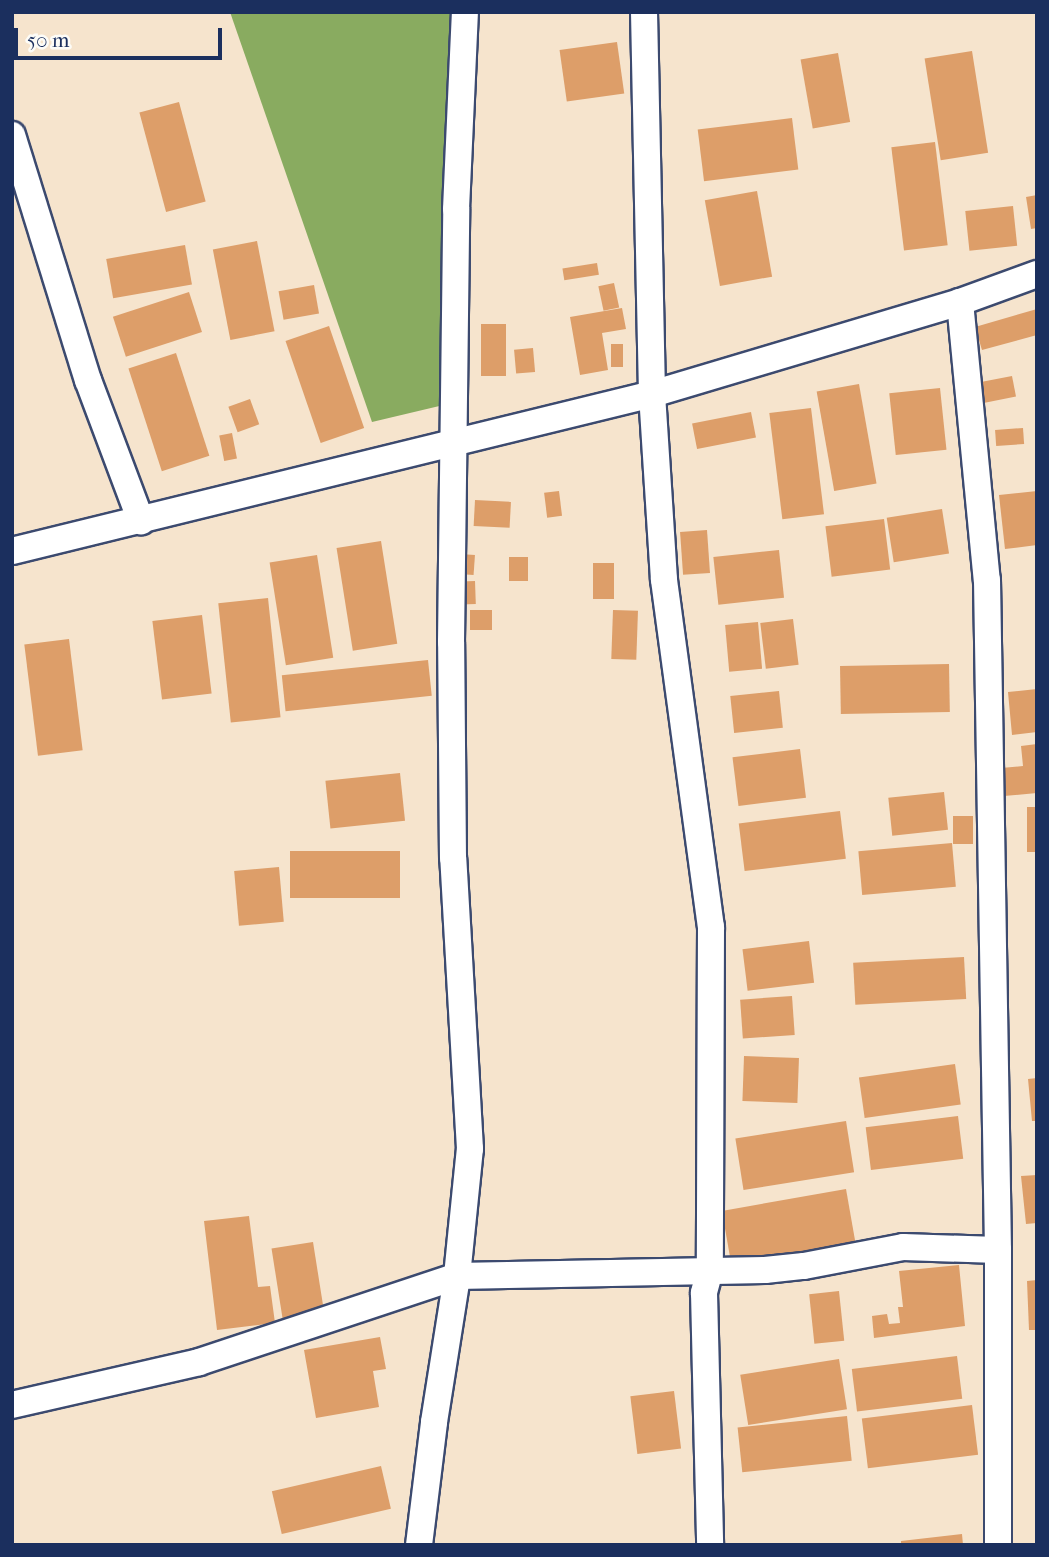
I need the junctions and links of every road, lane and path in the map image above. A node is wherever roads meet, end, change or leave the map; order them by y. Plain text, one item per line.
1 (465, 12) edge
2 (644, 12) edge
3 (12, 135) edge
4 (1037, 274) edge
5 (960, 302) junction
6 (652, 394) junction
7 (453, 444) junction
8 (141, 521) junction
9 (12, 551) edge
10 (999, 1250) junction
11 (710, 1270) junction
12 (457, 1276) junction
13 (12, 1405) edge
14 (419, 1545) edge
15 (710, 1545) edge
16 (998, 1545) edge

1 - 7 street
2 - 6 street
3 - 8 street
4 - 5 street
5 - 6 street
5 - 10 street
6 - 7 street
6 - 11 street
7 - 8 street
7 - 12 street
8 - 9 street
10 - 11 street
10 - 16 street
11 - 12 street
11 - 15 street
12 - 13 street
12 - 14 street

